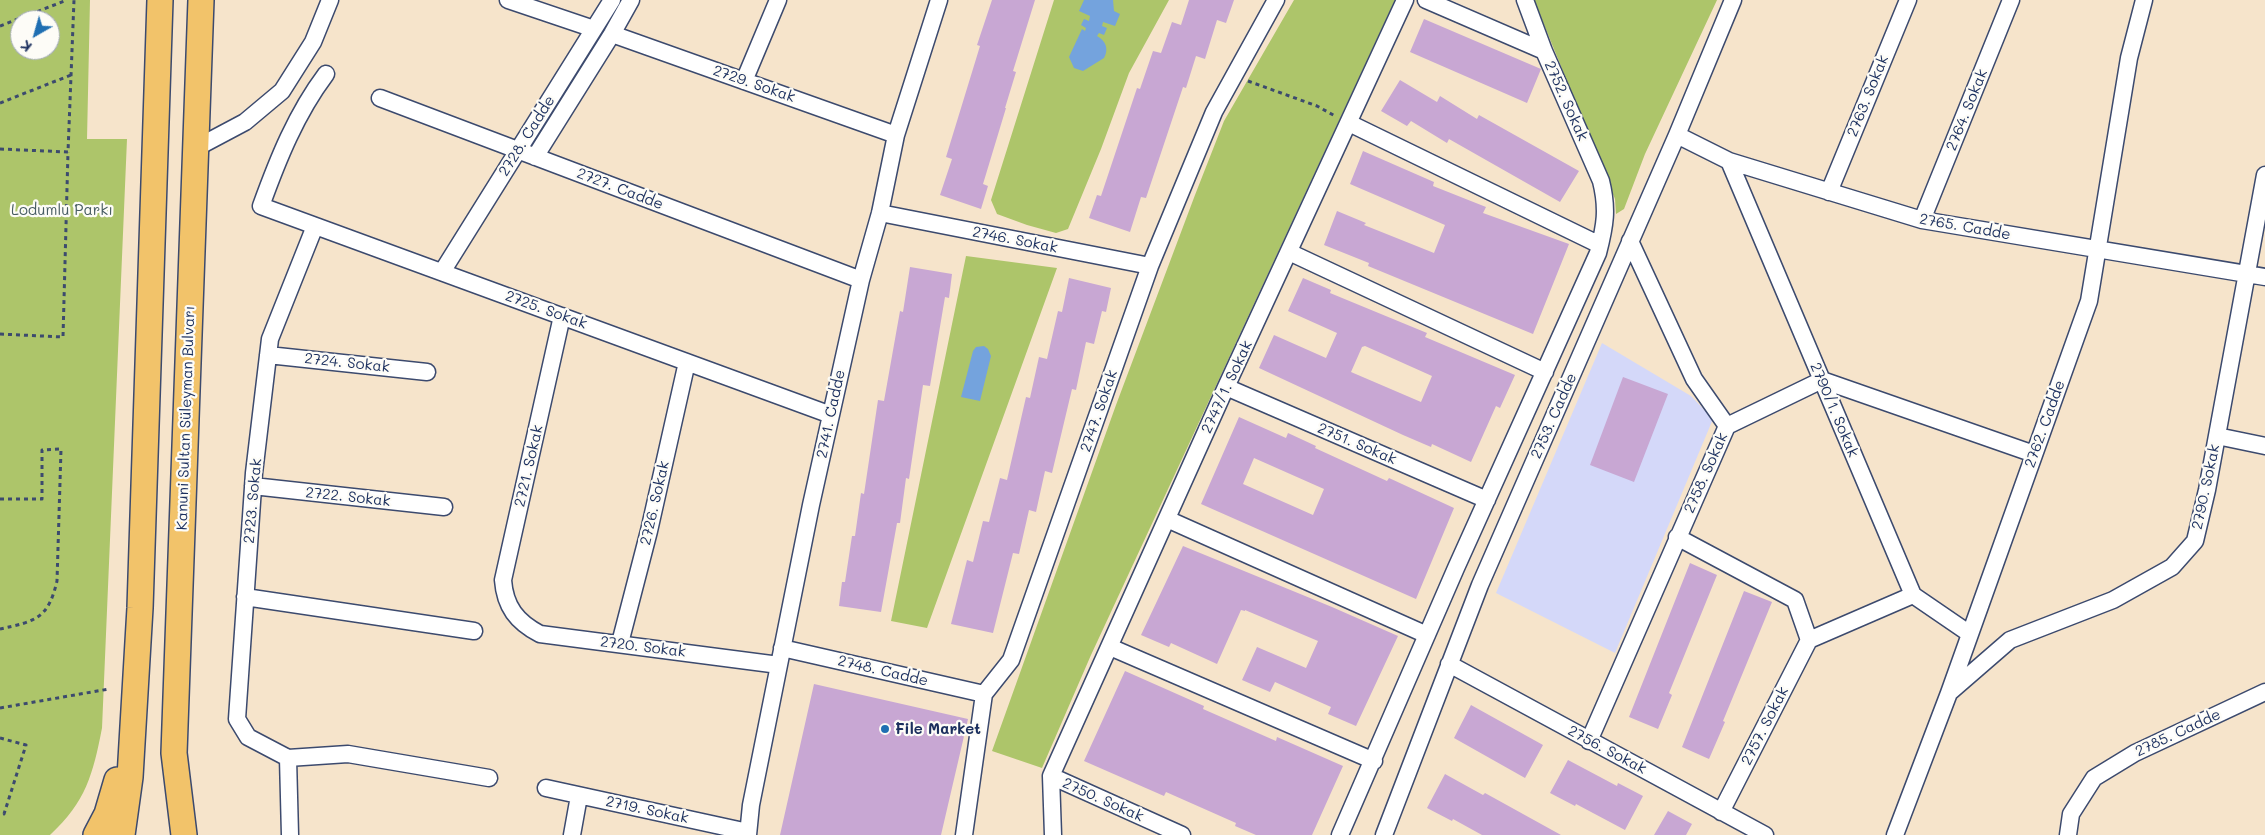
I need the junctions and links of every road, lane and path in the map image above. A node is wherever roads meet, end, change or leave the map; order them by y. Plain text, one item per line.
1 (67, 0) edge
2 (74, 0) edge
3 (160, 0) edge
4 (201, 0) edge
5 (330, 0) edge
6 (508, 0) edge
7 (612, 0) edge
8 (631, 0) edge
9 (778, 0) edge
10 (939, 0) edge
11 (1276, 0) edge
12 (1406, 0) edge
13 (1426, 0) edge
14 (1525, 0) edge
15 (1733, 0) edge
16 (1908, 0) edge
17 (2011, 0) edge
18 (2144, 0) edge
19 (0, 26) edge
20 (594, 28) junction
21 (612, 34) junction
22 (1544, 51) junction
23 (326, 74) dead end
24 (72, 75) junction
25 (1233, 76) junction
26 (744, 81) junction
27 (380, 98) dead end
28 (0, 103) edge
29 (1349, 123) junction
30 (896, 135) junction
31 (1676, 135) junction
32 (196, 148) junction
33 (0, 149) edge
34 (518, 150) junction
35 (68, 152) junction
36 (535, 157) junction
37 (1729, 161) junction
38 (2265, 175) edge
39 (1829, 192) junction
40 (880, 213) junction
41 (1922, 220) junction
42 (315, 226) junction
43 (1630, 241) junction
44 (1600, 245) junction
45 (2097, 250) junction
46 (1289, 252) junction
47 (1150, 266) junction
48 (442, 272) junction
49 (2246, 274) junction
50 (2265, 278) edge
51 (861, 280) junction
52 (562, 316) junction
53 (0, 334) edge
54 (268, 354) junction
55 (687, 362) junction
56 (427, 372) dead end
57 (1545, 372) junction
58 (1822, 380) junction
59 (1226, 387) junction
60 (831, 414) junction
61 (1727, 426) junction
62 (2217, 436) junction
63 (2265, 446) edge
64 (2034, 454) junction
65 (253, 486) junction
66 (0, 498) edge
67 (1487, 500) junction
68 (444, 507) dead end
69 (1167, 519) junction
70 (1677, 537) junction
71 (1913, 595) junction
72 (246, 597) junction
73 (514, 615) joint
74 (0, 629) edge
75 (474, 631) dead end
76 (1970, 634) junction
77 (1427, 636) junction
78 (1809, 640) junction
79 (620, 644) junction
80 (1110, 647) junction
81 (782, 648) junction
82 (1449, 664) junction
83 (779, 665) junction
84 (109, 688) dead end
85 (2265, 692) edge
86 (1949, 693) junction
87 (984, 694) junction
88 (0, 708) edge
89 (0, 738) edge
90 (131, 740) junction
91 (1589, 741) junction
92 (288, 758) junction
93 (1374, 760) junction
94 (1051, 776) junction
95 (489, 778) dead end
96 (546, 788) dead end
97 (579, 796) junction
98 (0, 812) edge
99 (1721, 812) junction
100 (748, 834) edge
101 (1387, 834) edge
102 (96, 835) edge
103 (122, 835) edge
104 (184, 835) edge
105 (290, 835) edge
106 (572, 835) edge
107 (964, 835) edge
108 (1053, 835) edge
109 (1182, 835) edge
110 (1340, 835) edge
111 (1765, 835) edge
112 (1895, 835) edge
113 (2068, 835) edge

1 - 19 path
2 - 24 path
3 - 90 main road
4 - 32 main road, Kanuni Sultan Süleyman Bulvarı
5 - 32 street
6 - 20 street
7 - 20 street, 2728. Cadde
8 - 21 street
9 - 26 street
10 - 30 street, 2741. Cadde
11 - 25 street, 2747. Sokak
12 - 29 street, 2747/1. Sokak
13 - 22 street
14 - 22 street, 2752. Sokak
15 - 31 street, 2753. Cadde
16 - 39 street, 2763. Sokak
17 - 41 street, 2764. Sokak
18 - 45 street, 2762. Cadde
20 - 34 street, 2728. Cadde
21 - 26 street, 2729. Sokak
21 - 36 street
22 - 44 street, 2752. Sokak
23 - 42 street, 2725. Sokak
24 - 28 path
24 - 35 path
25 - 29 path
25 - 47 street, 2747. Sokak
26 - 30 street, 2729. Sokak
27 - 34 street, 2727. Cadde
29 - 44 street
29 - 46 street, 2747/1. Sokak
30 - 40 street, 2741. Cadde
31 - 37 street, 2765. Cadde
31 - 43 street, 2753. Cadde
32 - 104 main road, Kanuni Sultan Süleyman Bulvarı
33 - 35 path
34 - 36 street, 2727. Cadde
34 - 48 street, 2728. Cadde
35 - 53 path
36 - 51 street, 2727. Cadde
37 - 39 street, 2765. Cadde
37 - 58 street, 2790/1. Sokak
38 - 49 street, 2790. Sokak
39 - 41 street, 2765. Cadde
40 - 47 street, 2746. Sokak
40 - 51 street, 2741. Cadde
41 - 45 street, 2765. Cadde
42 - 48 street, 2725. Sokak
42 - 54 street, 2723. Sokak
43 - 61 street
43 - 82 street, 2753. Cadde
44 - 57 street
45 - 49 street, 2765. Cadde
45 - 64 street, 2762. Cadde
46 - 57 street
46 - 59 street, 2747/1. Sokak
47 - 87 street, 2747. Sokak
48 - 52 street, 2725. Sokak
49 - 50 street, 2765. Cadde
49 - 62 street, 2790. Sokak
51 - 60 street, 2741. Cadde
52 - 55 street, 2725. Sokak
52 - 73 street, 2721. Sokak
54 - 56 street, 2724. Sokak
54 - 65 street, 2723. Sokak
55 - 60 street, 2725. Sokak
55 - 79 street, 2726. Sokak
57 - 67 street
58 - 61 street, 2758. Sokak
58 - 64 street
58 - 71 street, 2790/1. Sokak
59 - 67 street, 2751. Sokak
59 - 69 street, 2747/1. Sokak
60 - 81 street, 2741. Cadde
61 - 70 street, 2758. Sokak
62 - 63 street
62 - 86 street, 2790. Sokak
64 - 76 street, 2762. Cadde
65 - 68 street, 2722. Sokak
65 - 72 street, 2723. Sokak
66 - 74 path
67 - 77 street
69 - 77 street
69 - 80 street, 2747/1. Sokak
70 - 78 street
70 - 91 street, 2758. Sokak
71 - 76 street
71 - 78 street
72 - 75 street
72 - 92 street, 2723. Sokak
73 - 79 street, 2720. Sokak
76 - 86 street, 2762. Cadde
77 - 93 street
78 - 99 street, 2757. Sokak
79 - 83 street, 2720. Sokak
80 - 93 street
80 - 94 street, 2747/1. Sokak
81 - 83 street, 2741. Cadde
81 - 87 street, 2748. Cadde
82 - 91 street, 2756. Sokak
82 - 101 street, 2753. Cadde
83 - 100 street, 2741. Cadde
84 - 88 path
85 - 113 street, 2785. Cadde
86 - 112 street, 2762. Cadde
87 - 107 street
89 - 98 path
90 - 102 main road
90 - 103 main road
91 - 99 street, 2756. Sokak
92 - 95 street
92 - 105 street
93 - 110 street
94 - 108 street
94 - 109 street, 2750. Sokak
96 - 97 street, 2719. Sokak
97 - 100 street, 2719. Sokak
97 - 106 street
99 - 111 street, 2756. Sokak

